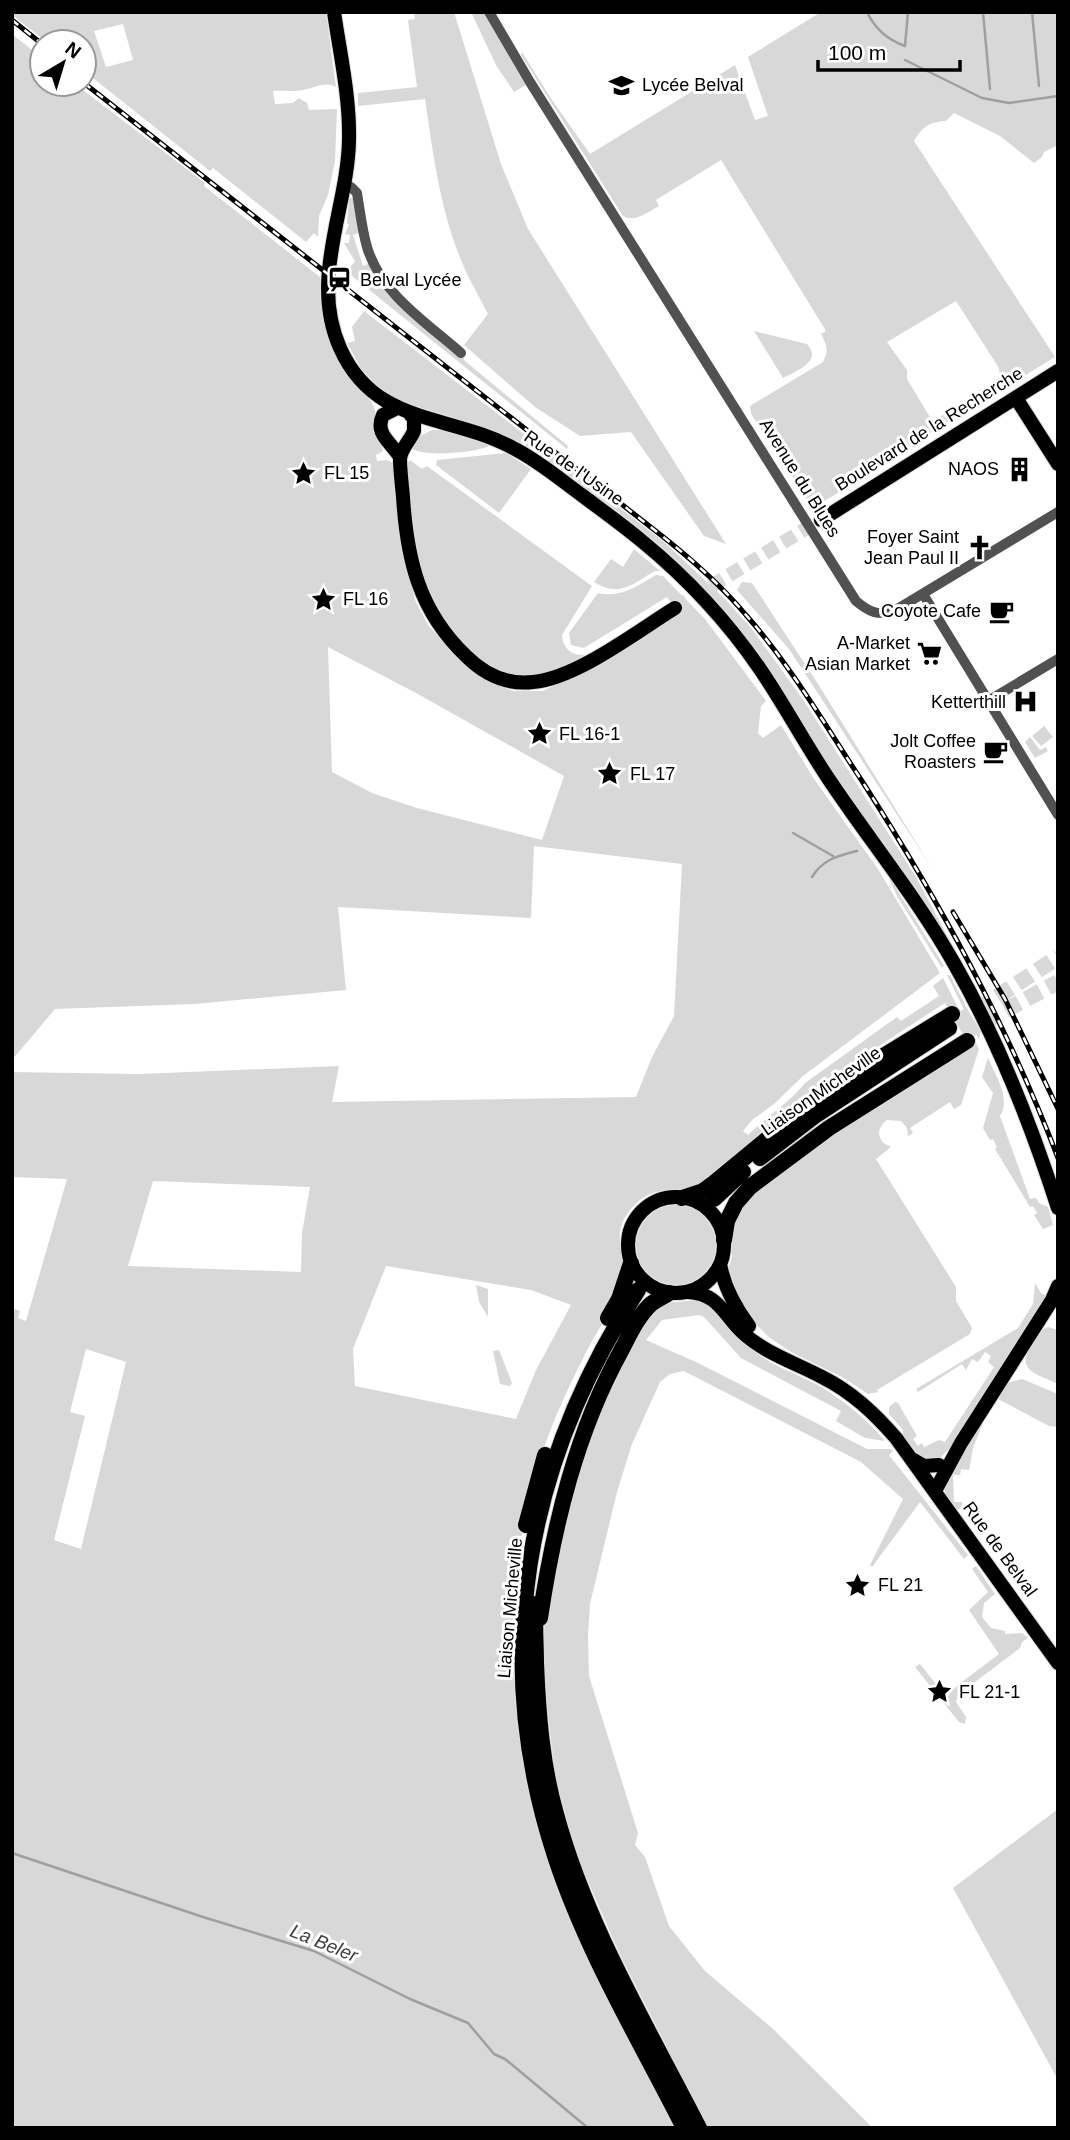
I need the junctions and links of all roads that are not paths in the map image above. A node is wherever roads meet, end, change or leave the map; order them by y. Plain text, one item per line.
1 (334, 12) edge
2 (489, 12) edge
3 (344, 185) junction
4 (461, 353) dead end
5 (1058, 371) edge
6 (375, 395) junction
7 (1016, 398) junction
8 (404, 411) junction
9 (383, 415) junction
10 (440, 423) junction
11 (409, 439) junction
12 (391, 443) junction
13 (400, 457) junction
14 (1058, 464) edge
15 (1058, 512) edge
16 (821, 520) tunnel mouth
17 (923, 594) junction
18 (675, 608) tunnel mouth
19 (1058, 659) edge
20 (988, 701) junction
21 (1056, 809) edge
22 (960, 1028) junction
23 (682, 1198) junction
24 (716, 1201) tunnel mouth
25 (1058, 1208) edge
26 (724, 1240) junction
27 (631, 1263) junction
28 (720, 1264) junction
29 (1058, 1286) edge
30 (641, 1292) tunnel mouth
31 (688, 1292) junction
32 (669, 1293) junction
33 (767, 1349) junction
34 (961, 1443) junction
35 (911, 1458) junction
36 (939, 1465) junction
37 (925, 1478) junction
38 (935, 1491) junction
39 (529, 1652) junction
40 (1058, 1663) edge
41 (684, 2128) edge
42 (699, 2128) edge

1 - 3 main road, Rue de l'Usine
2 - 17 street, Avenue du Blues
3 - 4 street
3 - 6 main road, Rue de l'Usine
5 - 7 main road, Boulevard de la Recherche
6 - 8 main road, Rue de l'Usine
6 - 9 main road, Rue de l'Usine
7 - 14 main road
7 - 16 main road, Boulevard de la Recherche
8 - 9 main road
8 - 10 main road, Rue de l'Usine
8 - 11 main road
9 - 12 main road
10 - 11 main road
10 - 25 main road, Rue de l'Usine
11 - 12 main road
11 - 13 main road
12 - 13 main road
13 - 18 main road
15 - 17 street, Avenue du Blues
17 - 20 street
19 - 20 street
20 - 21 street
22 - 23 highway
22 - 24 highway, Liaison Micheville
22 - 26 highway
23 - 26 main road
23 - 27 main road
26 - 28 main road
27 - 32 main road
27 - 39 highway
28 - 31 main road
28 - 33 main road
29 - 34 main road
30 - 39 highway, Liaison Micheville
31 - 32 main road
31 - 33 main road, Rue de Belval
32 - 39 highway
33 - 35 main road, Rue de Belval
34 - 36 main road
34 - 38 main road
35 - 36 main road
35 - 37 main road, Rue de Belval
36 - 37 main road
37 - 38 main road, Rue de Belval
38 - 40 main road, Rue de Belval
39 - 41 highway, Liaison Micheville
39 - 42 highway, Liaison Micheville

